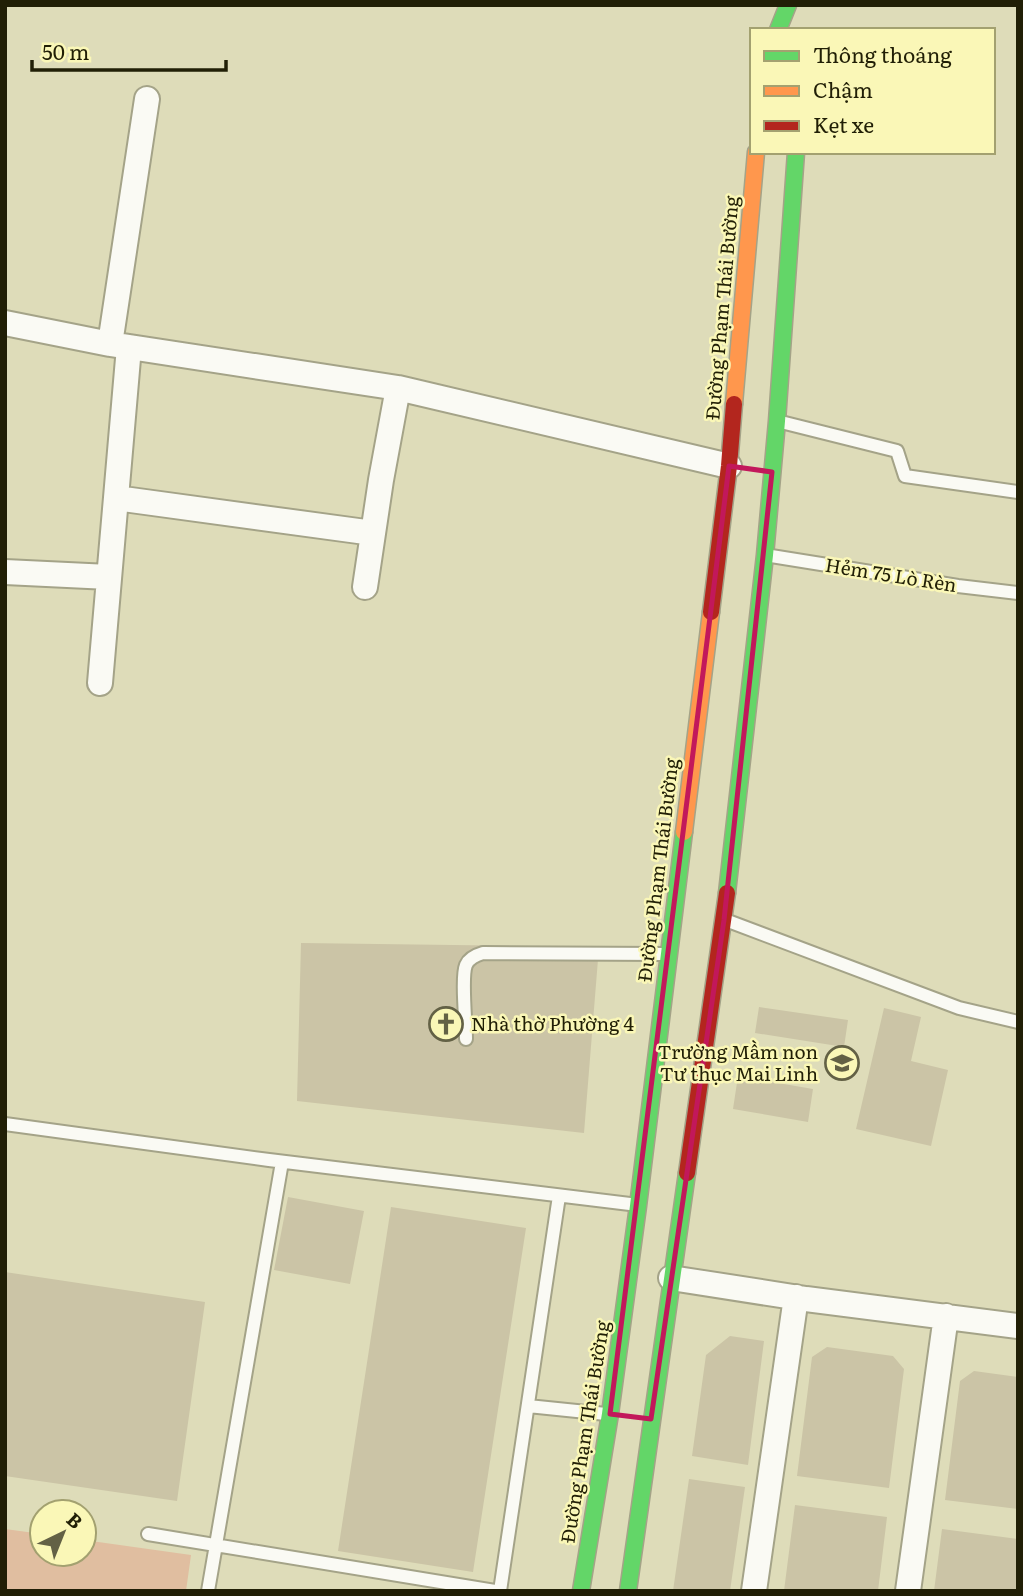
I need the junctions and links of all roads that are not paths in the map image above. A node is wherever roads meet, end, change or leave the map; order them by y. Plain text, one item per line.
1 (789, 5) edge
2 (779, 28) edge
3 (795, 28) edge
4 (147, 99) dead end
5 (757, 154) edge
6 (796, 154) edge
7 (5, 323) edge
8 (120, 345) junction
9 (398, 388) junction
10 (777, 421) junction
11 (734, 466) junction
12 (1018, 492) edge
13 (116, 498) junction
14 (373, 533) junction
15 (765, 555) junction
16 (5, 572) edge
17 (109, 577) junction
18 (365, 587) dead end
19 (1018, 593) edge
20 (100, 683) dead end
21 (724, 920) junction
22 (669, 954) junction
23 (1018, 1022) edge
24 (466, 1039) dead end
25 (5, 1124) edge
26 (282, 1162) junction
27 (559, 1196) junction
28 (638, 1206) junction
29 (671, 1278) junction
30 (796, 1297) junction
31 (946, 1316) junction
32 (1018, 1326) edge
33 (528, 1406) junction
34 (631, 1417) junction
35 (148, 1534) dead end
36 (216, 1545) junction
37 (208, 1591) edge
38 (498, 1591) edge
39 (581, 1591) edge
40 (628, 1591) edge
41 (754, 1591) edge
42 (908, 1591) edge

1 - 2 main road
1 - 3 main road
4 - 8 street
5 - 11 main road, Đường Phạm Thái Bường
6 - 10 main road, Đường Phạm Thái Bường
7 - 8 street
8 - 9 street
8 - 13 street
9 - 11 street
9 - 14 street
10 - 12 lane
10 - 15 main road, Đường Phạm Thái Bường
11 - 22 main road, Đường Phạm Thái Bường
13 - 14 street
13 - 17 street
14 - 18 street
15 - 19 lane, Hẻm 75 Lò Rèn
15 - 21 main road, Đường Phạm Thái Bường
16 - 17 street
17 - 20 street
21 - 23 lane
21 - 29 main road, Đường Phạm Thái Bường
22 - 24 lane
22 - 28 main road, Đường Phạm Thái Bường
25 - 26 lane
26 - 27 lane
26 - 36 lane
27 - 28 lane
27 - 33 lane
28 - 34 main road, Đường Phạm Thái Bường
29 - 30 street
29 - 34 main road, Đường Phạm Thái Bường
30 - 31 street
30 - 41 street
31 - 32 street
31 - 42 street
33 - 34 lane
33 - 38 lane
34 - 39 main road, Đường Phạm Thái Bường
34 - 40 main road, Đường Phạm Thái Bường
35 - 36 lane
36 - 37 lane
36 - 38 lane

